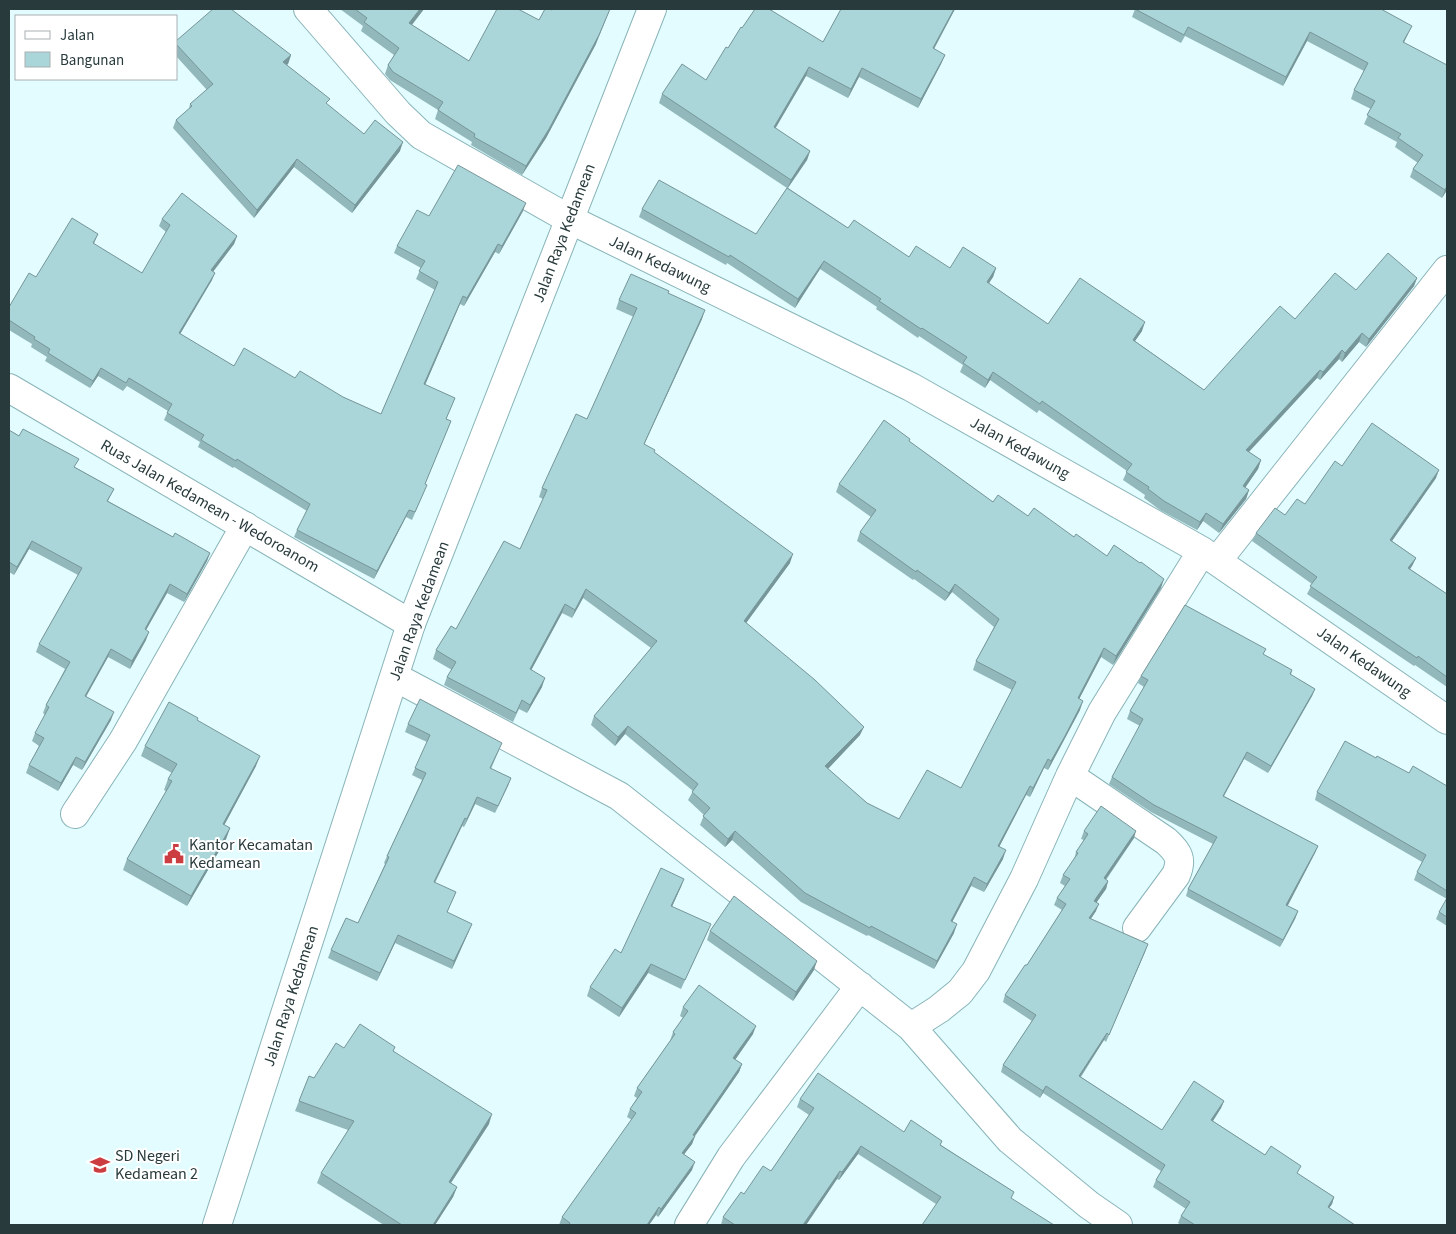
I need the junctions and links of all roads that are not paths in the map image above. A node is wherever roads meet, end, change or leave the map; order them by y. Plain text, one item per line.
1 (308, 9) edge
2 (652, 9) edge
3 (569, 220) junction
4 (1447, 270) edge
5 (9, 388) edge
6 (245, 526) junction
7 (1209, 556) junction
8 (412, 624) junction
9 (395, 677) junction
10 (1447, 720) edge
11 (1070, 776) junction
12 (75, 814) dead end
13 (1137, 928) dead end
14 (860, 986) junction
15 (911, 1027) junction
16 (217, 1225) edge
17 (688, 1225) edge
18 (1118, 1225) edge

1 - 3 main road, Jalan Kedawung
2 - 3 main road, Jalan Raya Kedamean
3 - 7 main road, Jalan Kedawung
3 - 8 main road, Jalan Raya Kedamean
4 - 7 main road
5 - 6 main road, Ruas Jalan Kedamean - Wedoroanom
6 - 8 main road, Ruas Jalan Kedamean - Wedoroanom
6 - 12 main road
7 - 10 main road, Jalan Kedawung
7 - 11 main road
8 - 9 main road, Jalan Raya Kedamean
9 - 14 main road
9 - 16 main road, Jalan Raya Kedamean
11 - 13 main road
11 - 15 main road
14 - 15 main road
14 - 17 main road
15 - 18 main road

